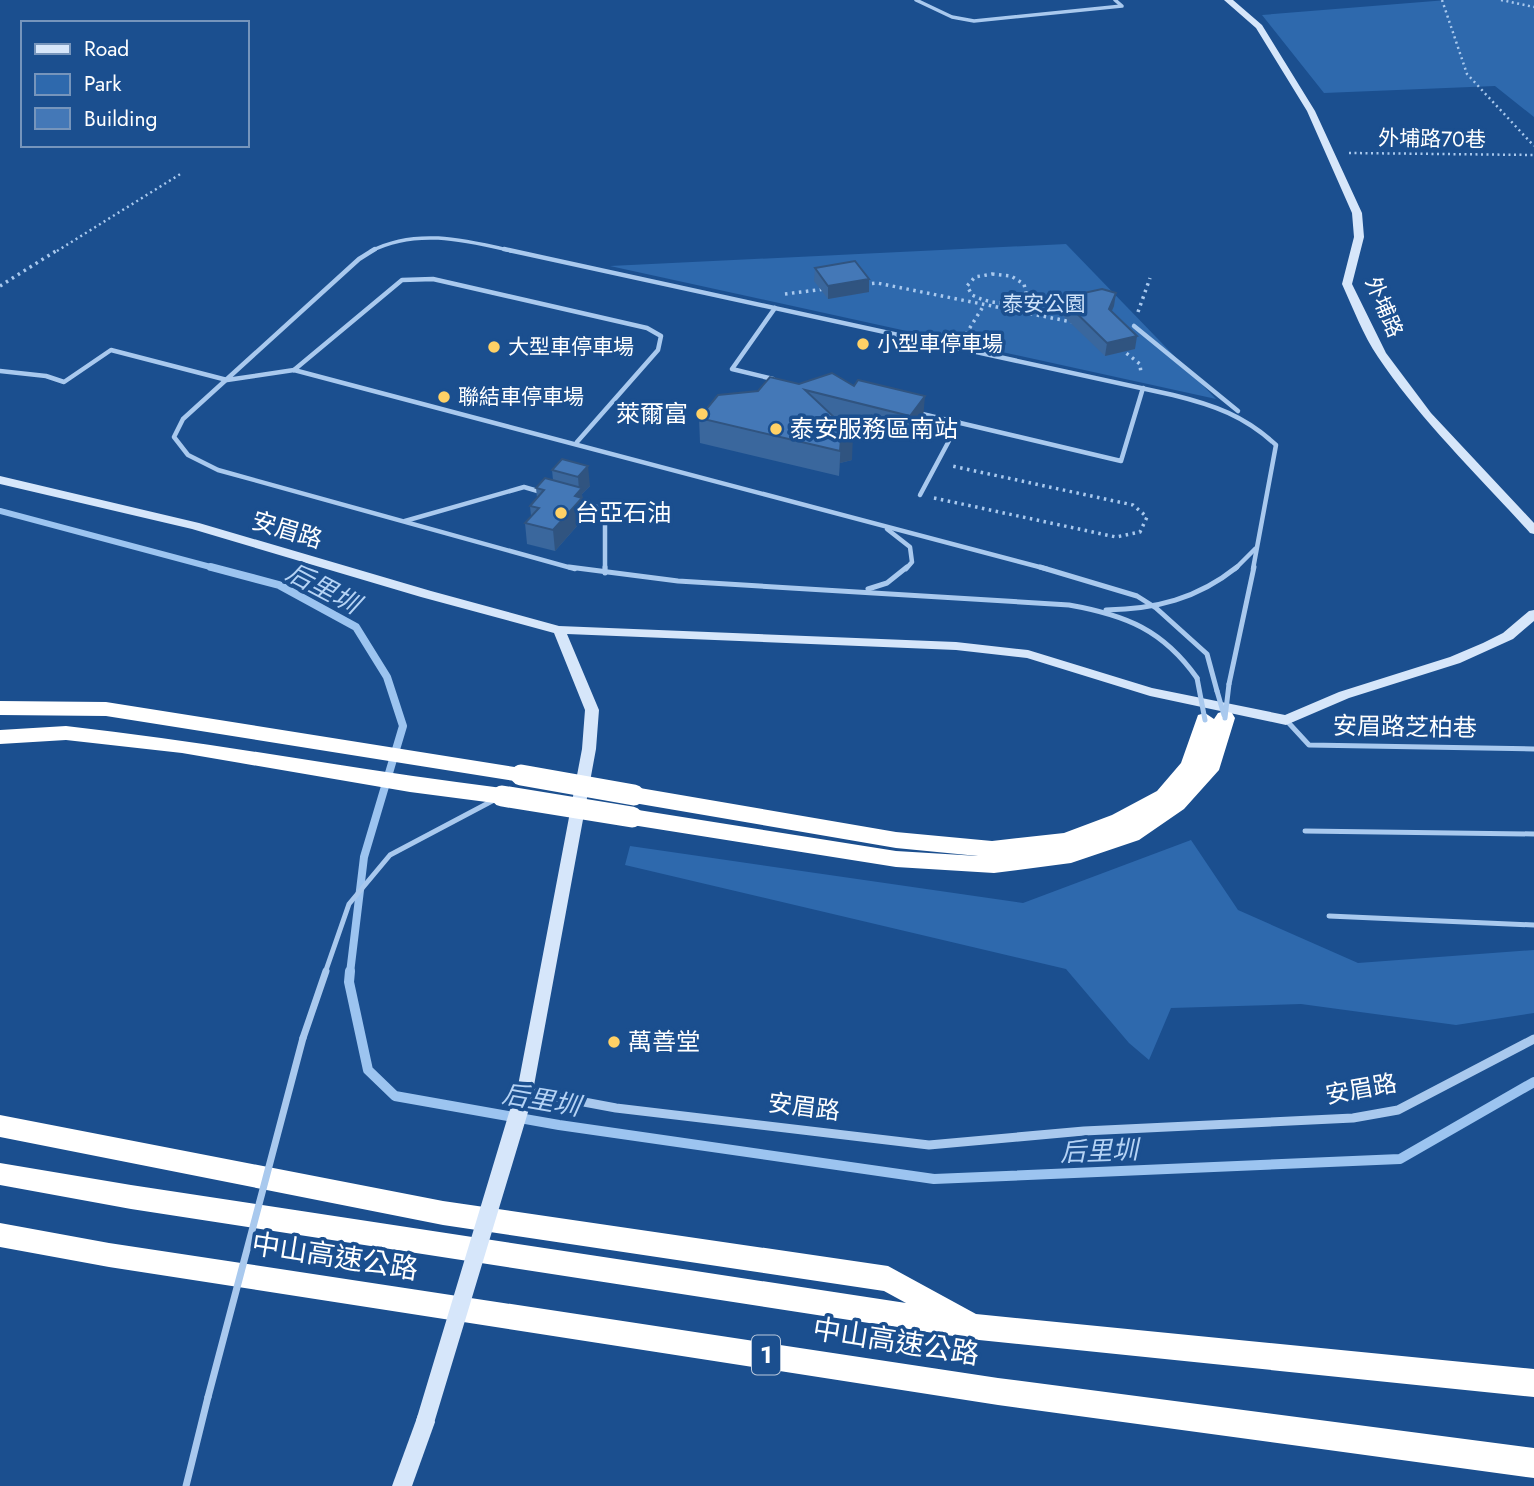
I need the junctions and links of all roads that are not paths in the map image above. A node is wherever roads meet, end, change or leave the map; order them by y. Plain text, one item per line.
1 (916, 0) edge
2 (1115, 0) edge
3 (1228, 0) edge
4 (775, 308) junction
5 (1134, 326) road end
6 (0, 370) edge
7 (294, 370) junction
8 (227, 380) junction
9 (785, 382) edge
10 (1143, 388) junction
11 (905, 410) edge
12 (1249, 420) junction
13 (959, 422) junction
14 (577, 442) junction
15 (0, 480) edge
16 (547, 493) edge
17 (920, 495) road end
18 (570, 500) edge
19 (402, 522) junction
20 (876, 523) junction
21 (1534, 530) edge
22 (1255, 549) junction
23 (606, 573) junction
24 (858, 591) junction
25 (1156, 608) junction
26 (1100, 610) junction
27 (1534, 614) edge
28 (559, 629) junction
29 (1197, 678) joint
30 (1229, 684) joint
31 (0, 708) edge
32 (1215, 719) junction
33 (1286, 720) junction
34 (0, 737) edge
35 (1534, 749) edge
36 (511, 786) junction
37 (1305, 831) dead end
38 (1534, 834) edge
39 (1329, 916) dead end
40 (1534, 925) edge
41 (1534, 1039) edge
42 (525, 1091) junction
43 (0, 1126) edge
44 (0, 1174) edge
45 (0, 1235) edge
46 (979, 1327) junction
47 (1534, 1383) edge
48 (1534, 1463) edge
49 (186, 1486) edge
50 (402, 1486) edge

1 - 2 lane
3 - 21 street, 外埔路
4 - 8 lane
4 - 9 lane
4 - 10 lane
5 - 12 lane
6 - 8 lane
7 - 8 lane
7 - 14 lane
7 - 14 lane
8 - 19 lane
10 - 12 lane
10 - 13 lane
11 - 13 lane
12 - 22 lane
13 - 17 lane
14 - 20 lane
15 - 28 street, 安眉路
16 - 19 lane
18 - 23 lane
19 - 23 lane
20 - 24 lane
20 - 25 lane
22 - 25 lane
22 - 30 lane
23 - 24 lane
24 - 26 lane
25 - 26 lane
25 - 32 lane, bridge
26 - 29 lane
27 - 33 street
28 - 33 street, 安眉路
28 - 42 street
29 - 32 lane, bridge
30 - 32 lane, bridge
31 - 36 highway
32 - 36 highway, bridge
33 - 35 lane, 安眉路芝柏巷
34 - 36 highway
36 - 49 lane, bridge
37 - 38 lane
39 - 40 lane
41 - 42 street, 安眉路
42 - 50 street, bridge
43 - 46 highway
44 - 46 highway, 中山高速公路
45 - 48 highway, 中山高速公路 / 1
46 - 47 highway, 中山高速公路

